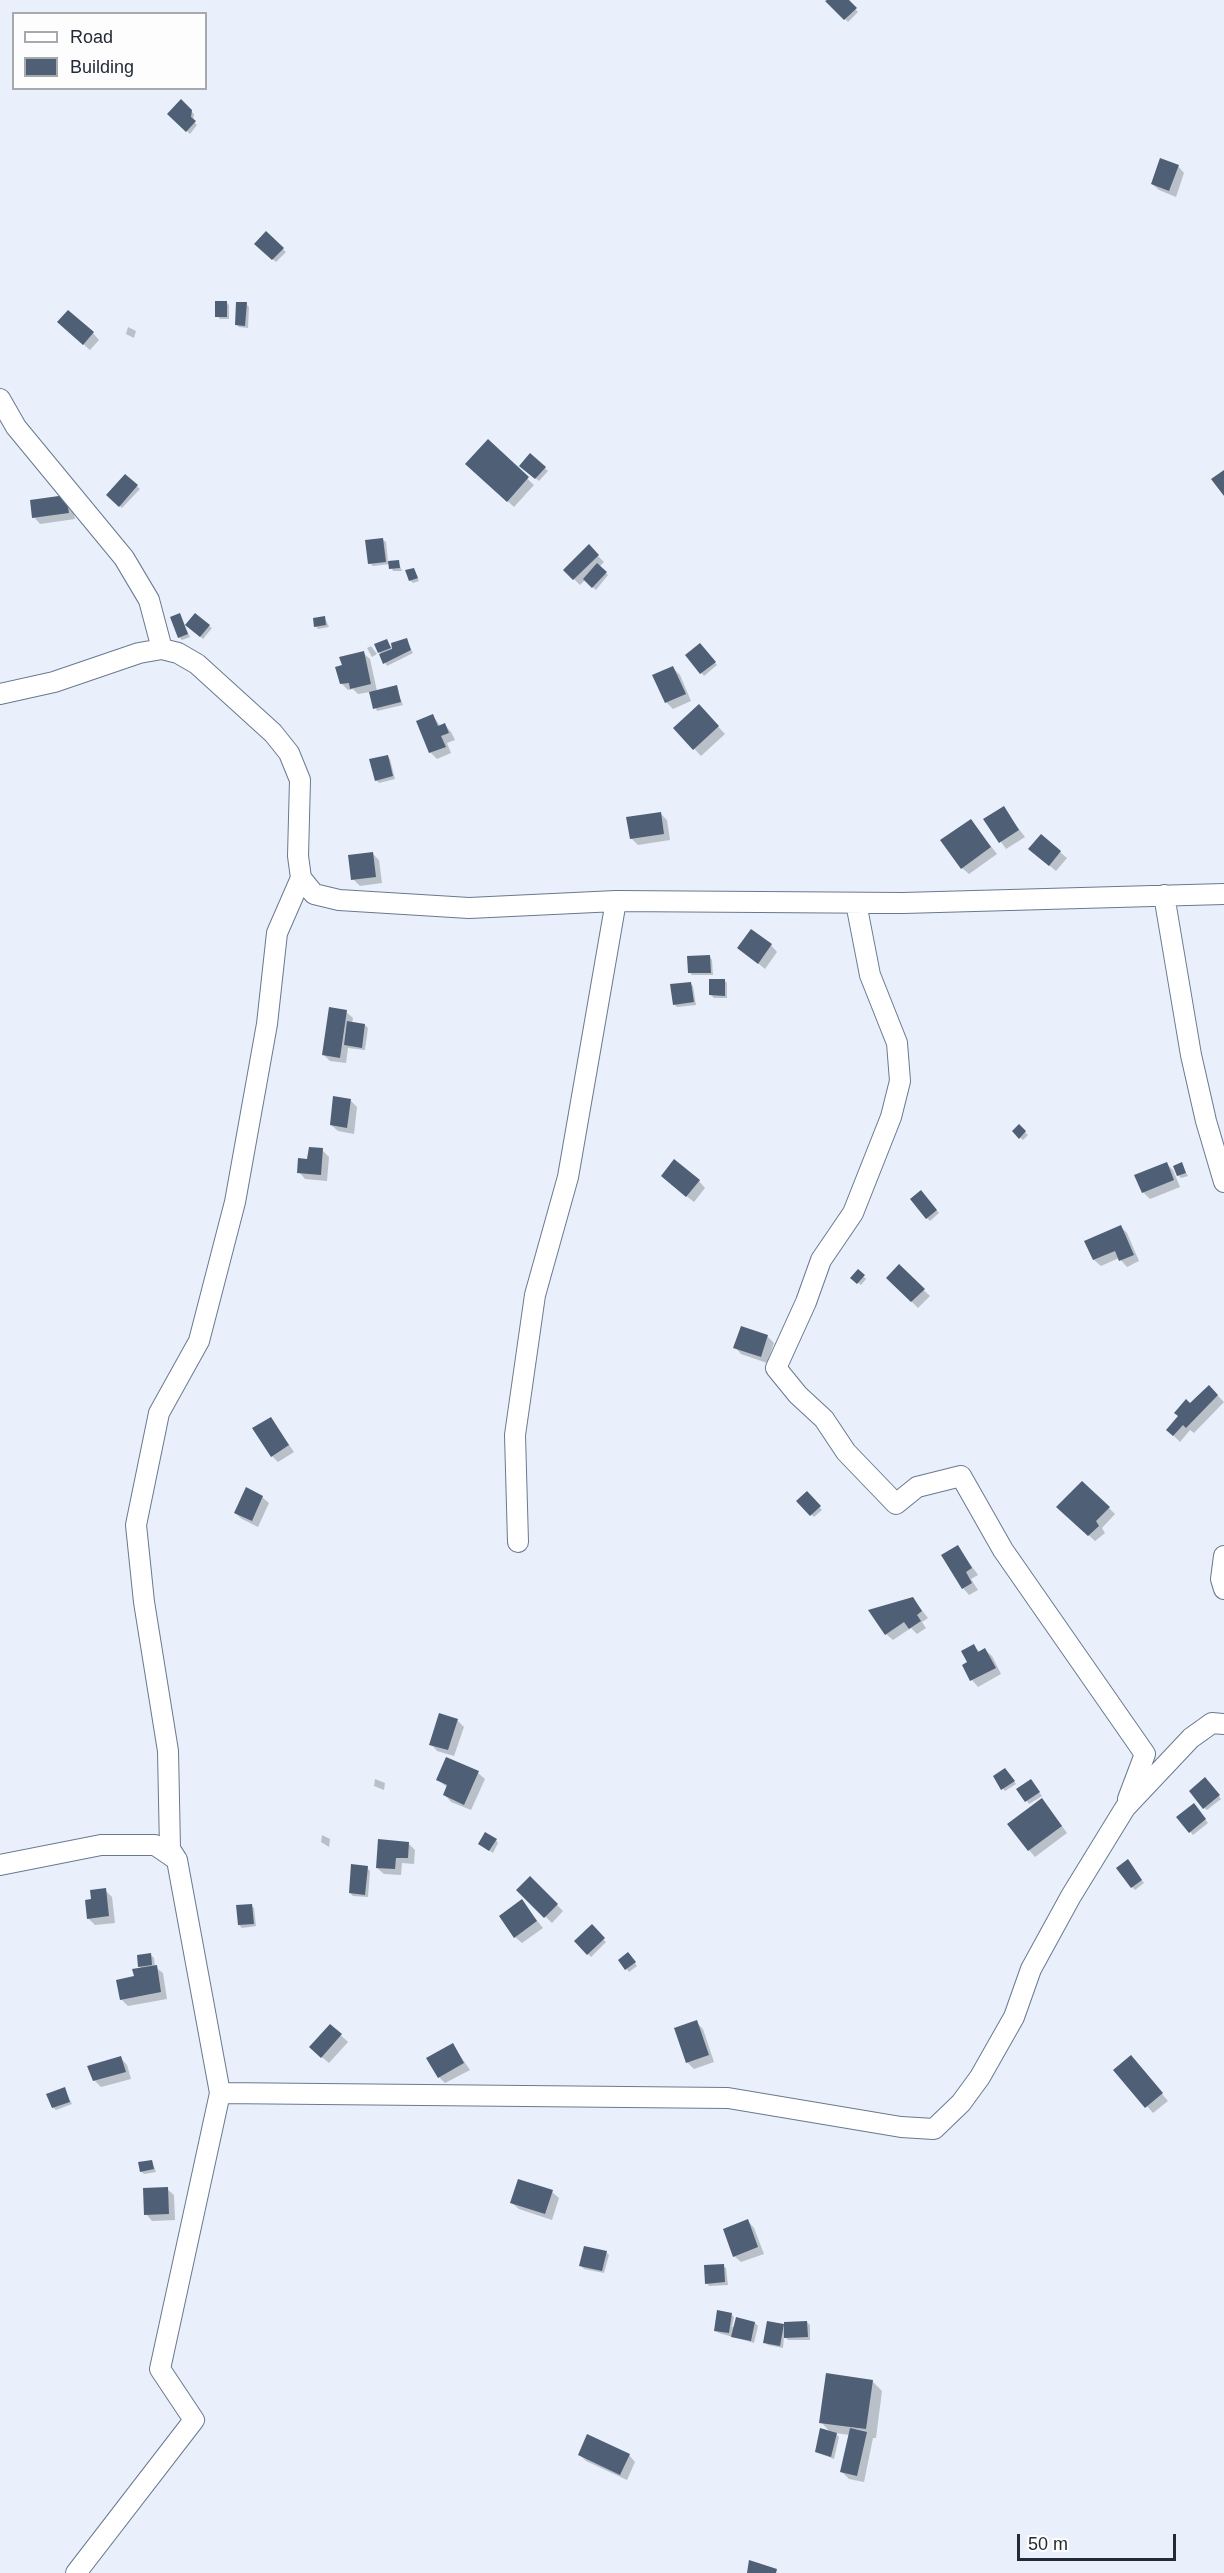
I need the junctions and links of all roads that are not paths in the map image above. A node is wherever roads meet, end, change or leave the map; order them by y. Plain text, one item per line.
1 (0, 399) edge
2 (162, 649) junction
3 (0, 694) edge
4 (301, 878) junction
5 (1224, 894) edge
6 (1164, 895) junction
7 (616, 901) junction
8 (856, 903) junction
9 (1224, 1182) edge
10 (518, 1542) dead end
11 (1224, 1556) edge
12 (1224, 1589) edge
13 (1224, 1724) edge
14 (1125, 1808) junction
15 (177, 1860) junction
16 (0, 1865) edge
17 (220, 2093) junction
18 (76, 2573) edge

1 - 2 street
2 - 3 street
2 - 4 street
4 - 7 street
4 - 15 street
5 - 6 street
6 - 8 street
6 - 9 street
7 - 8 street
7 - 10 street
8 - 14 street
11 - 12 street
13 - 14 street
14 - 17 street
15 - 16 street
15 - 17 street
17 - 18 street

